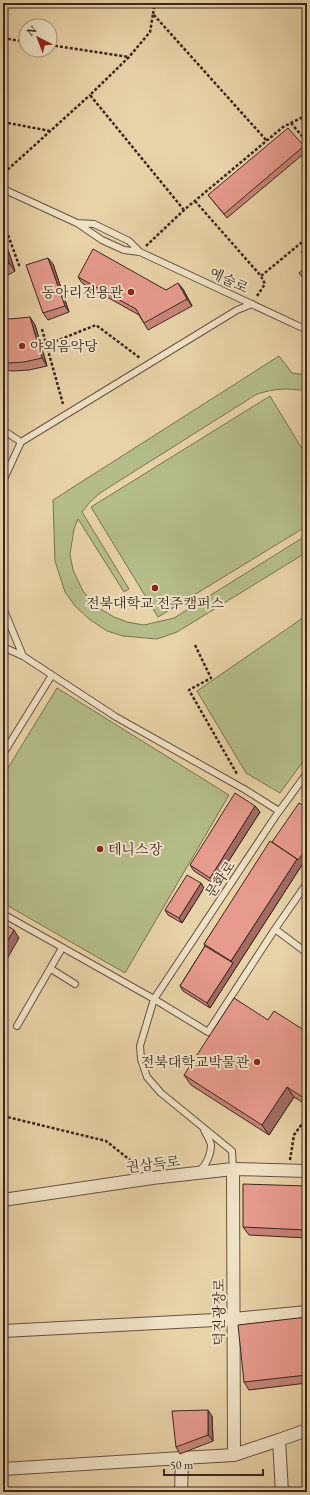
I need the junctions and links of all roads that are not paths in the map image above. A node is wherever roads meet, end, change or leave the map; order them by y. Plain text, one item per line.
1 (3, 189) edge
2 (77, 223) junction
3 (140, 252) junction
4 (252, 304) junction
5 (307, 330) edge
6 (3, 430) edge
7 (21, 442) junction
8 (3, 481) edge
9 (3, 608) edge
10 (3, 647) edge
11 (23, 656) junction
12 (52, 675) junction
13 (3, 754) edge
14 (307, 773) edge
15 (280, 811) junction
16 (307, 882) edge
17 (3, 914) edge
18 (275, 930) junction
19 (62, 948) junction
20 (307, 953) edge
21 (51, 969) junction
22 (75, 984) dead end
23 (154, 999) junction
24 (17, 1026) dead end
25 (204, 1128) junction
26 (233, 1169) junction
27 (307, 1172) edge
28 (189, 1175) junction
29 (3, 1200) edge
30 (307, 1312) edge
31 (234, 1319) junction
32 (3, 1331) edge
33 (307, 1430) edge
34 (279, 1440) junction
35 (234, 1455) junction
36 (182, 1458) junction
37 (3, 1469) edge
38 (181, 1492) edge
39 (282, 1492) edge

1 - 2 lane, 예술로
2 - 3 lane, 예술로
2 - 3 lane, 예술로
3 - 4 lane, 예술로
4 - 5 lane, 예술로
4 - 7 lane
6 - 7 lane
7 - 8 lane
9 - 11 lane
10 - 11 lane
11 - 12 lane
12 - 13 lane
12 - 15 lane
14 - 15 lane, 문화로
15 - 23 lane, 문화로
16 - 18 lane
17 - 19 lane
18 - 20 lane
18 - 23 lane
19 - 21 lane
19 - 23 lane
21 - 22 lane
21 - 24 lane
23 - 25 lane, 문화로
25 - 26 lane, 문화로
25 - 28 lane
26 - 27 street, 권삼득로
26 - 28 street, 권삼득로
26 - 31 street, 덕진광장로
28 - 29 street, 권삼득로
30 - 31 street
31 - 32 street
31 - 35 street, 덕진광장로
33 - 34 street
34 - 35 street
34 - 39 street
35 - 36 street
36 - 37 street
36 - 38 street

